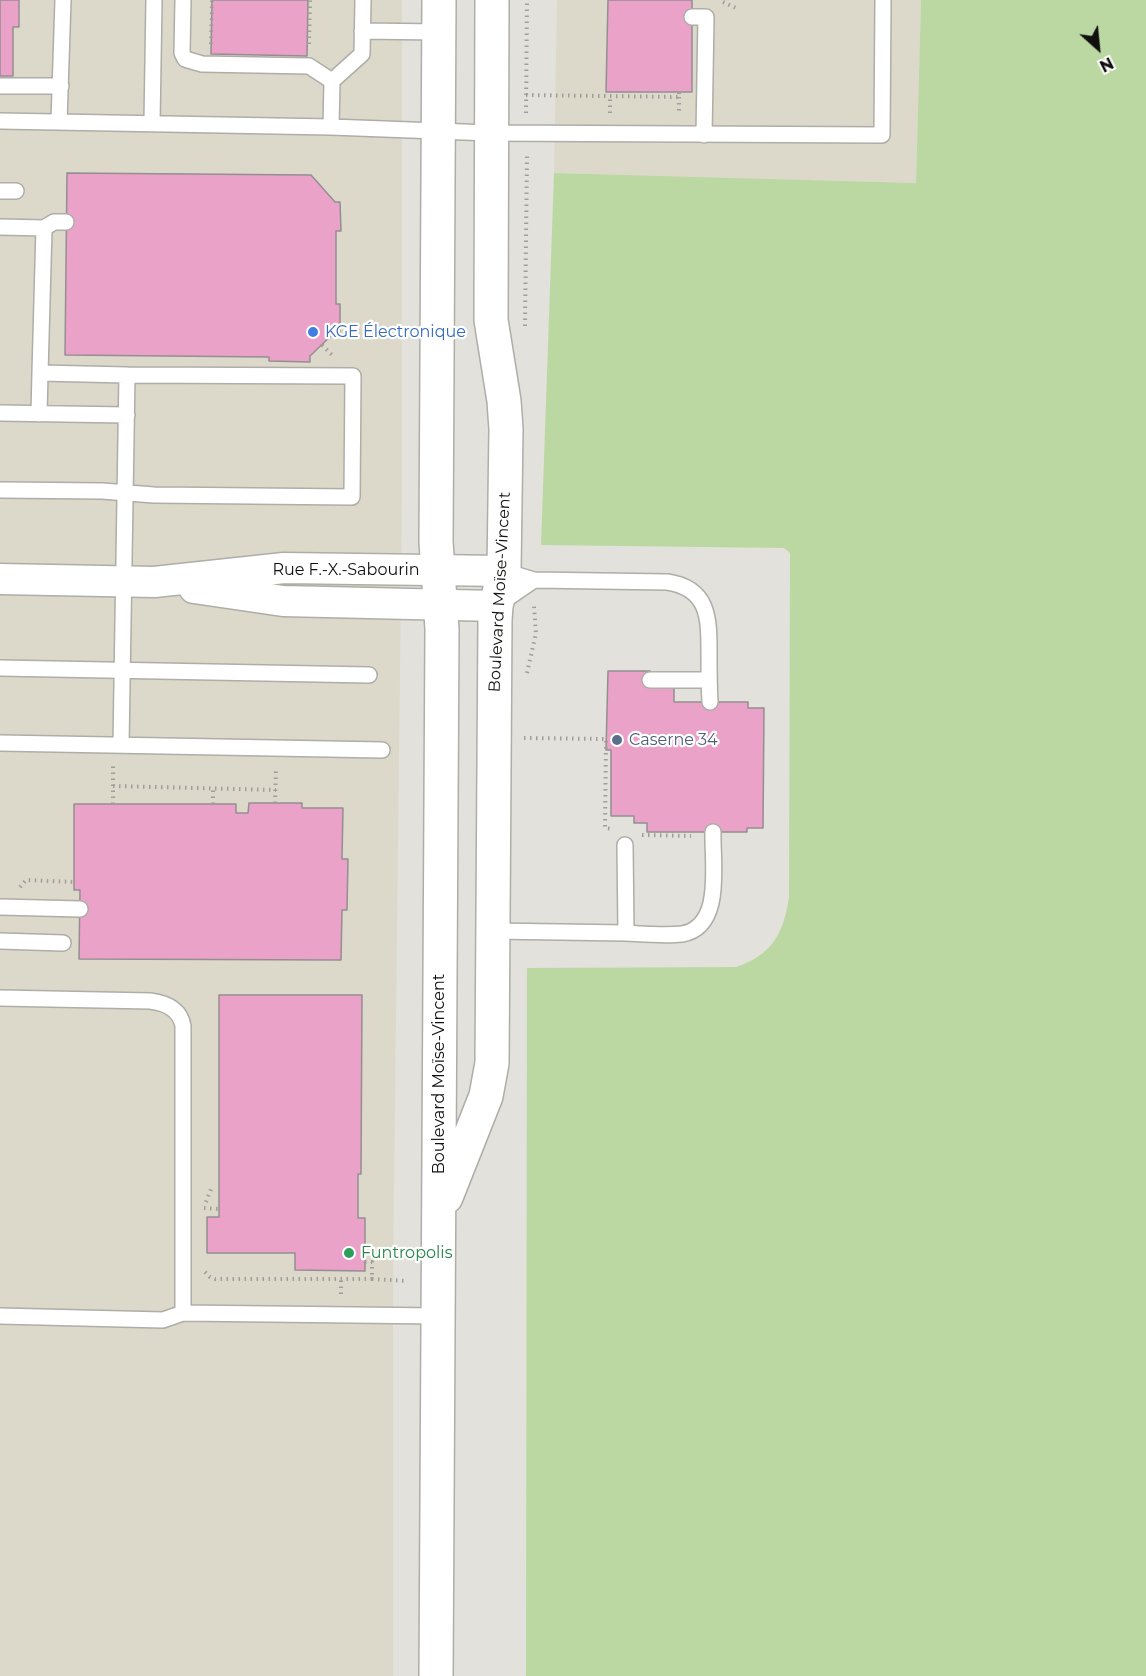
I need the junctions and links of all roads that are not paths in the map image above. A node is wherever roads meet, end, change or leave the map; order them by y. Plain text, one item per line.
1 (63, 0) edge
2 (154, 0) edge
3 (183, 0) edge
4 (363, 0) edge
5 (439, 0) edge
6 (492, 0) edge
7 (883, 0) edge
8 (692, 17) dead end
9 (362, 31) junction
10 (439, 32) junction
11 (332, 81) junction
12 (0, 86) edge
13 (60, 86) junction
14 (0, 121) edge
15 (59, 122) junction
16 (152, 123) junction
17 (331, 127) junction
18 (439, 131) junction
19 (490, 133) junction
20 (704, 135) junction
21 (0, 191) edge
22 (16, 191) dead end
23 (66, 222) dead end
24 (0, 227) edge
25 (44, 228) junction
26 (40, 373) junction
27 (127, 375) junction
28 (0, 413) edge
29 (39, 414) junction
30 (127, 415) junction
31 (0, 490) edge
32 (125, 494) junction
33 (437, 570) junction
34 (519, 575) junction
35 (0, 579) edge
36 (123, 581) junction
37 (154, 582) junction
38 (440, 605) junction
39 (496, 606) junction
40 (0, 668) edge
41 (121, 671) junction
42 (369, 675) dead end
43 (650, 680) dead end
44 (709, 680) junction
45 (710, 702) dead end
46 (0, 743) edge
47 (121, 745) junction
48 (382, 750) dead end
49 (713, 832) dead end
50 (625, 845) dead end
51 (1, 906) edge
52 (80, 909) dead end
53 (493, 931) junction
54 (626, 933) junction
55 (0, 941) edge
56 (63, 943) dead end
57 (0, 998) edge
58 (439, 1212) junction
59 (183, 1313) junction
60 (0, 1316) edge
61 (438, 1316) junction
62 (436, 1676) edge

1 - 13 lane
2 - 16 lane
3 - 11 lane
4 - 9 lane
5 - 10 street, Boulevard Moïse-Vincent
6 - 19 street, Boulevard Moïse-Vincent
7 - 20 lane
8 - 20 lane
9 - 10 lane
9 - 11 lane
10 - 18 street, Boulevard Moïse-Vincent
11 - 17 lane
12 - 13 lane
13 - 15 lane
14 - 15 lane
15 - 16 lane
16 - 17 lane
17 - 18 lane
18 - 19 lane
18 - 33 street, Boulevard Moïse-Vincent
19 - 20 lane
19 - 34 street, Boulevard Moïse-Vincent
21 - 22 lane
23 - 25 lane
24 - 25 lane
25 - 26 lane
26 - 27 lane
26 - 29 lane
27 - 30 lane
27 - 32 lane
28 - 29 lane
29 - 30 lane
30 - 32 lane
31 - 32 lane
32 - 36 lane
33 - 34 street, Rue F.-X.-Sabourin
33 - 37 street, Rue F.-X.-Sabourin
33 - 38 street, Boulevard Moïse-Vincent
34 - 39 street, Boulevard Moïse-Vincent
34 - 44 lane
35 - 36 street, Rue F.-X.-Sabourin
36 - 37 street, Rue F.-X.-Sabourin
36 - 41 lane
37 - 38 street, Rue F.-X.-Sabourin
38 - 39 street, Rue F.-X.-Sabourin
38 - 58 street, Boulevard Moïse-Vincent
39 - 53 street, Boulevard Moïse-Vincent
40 - 41 lane
41 - 42 lane
41 - 47 lane
43 - 44 lane
44 - 45 lane
46 - 47 lane
47 - 48 lane
49 - 54 lane
50 - 54 lane
51 - 52 lane
53 - 54 lane
53 - 58 street, Boulevard Moïse-Vincent
55 - 56 lane
57 - 59 lane
58 - 61 street, Boulevard Moïse-Vincent
59 - 60 lane
59 - 61 lane
61 - 62 street, Boulevard Moïse-Vincent

